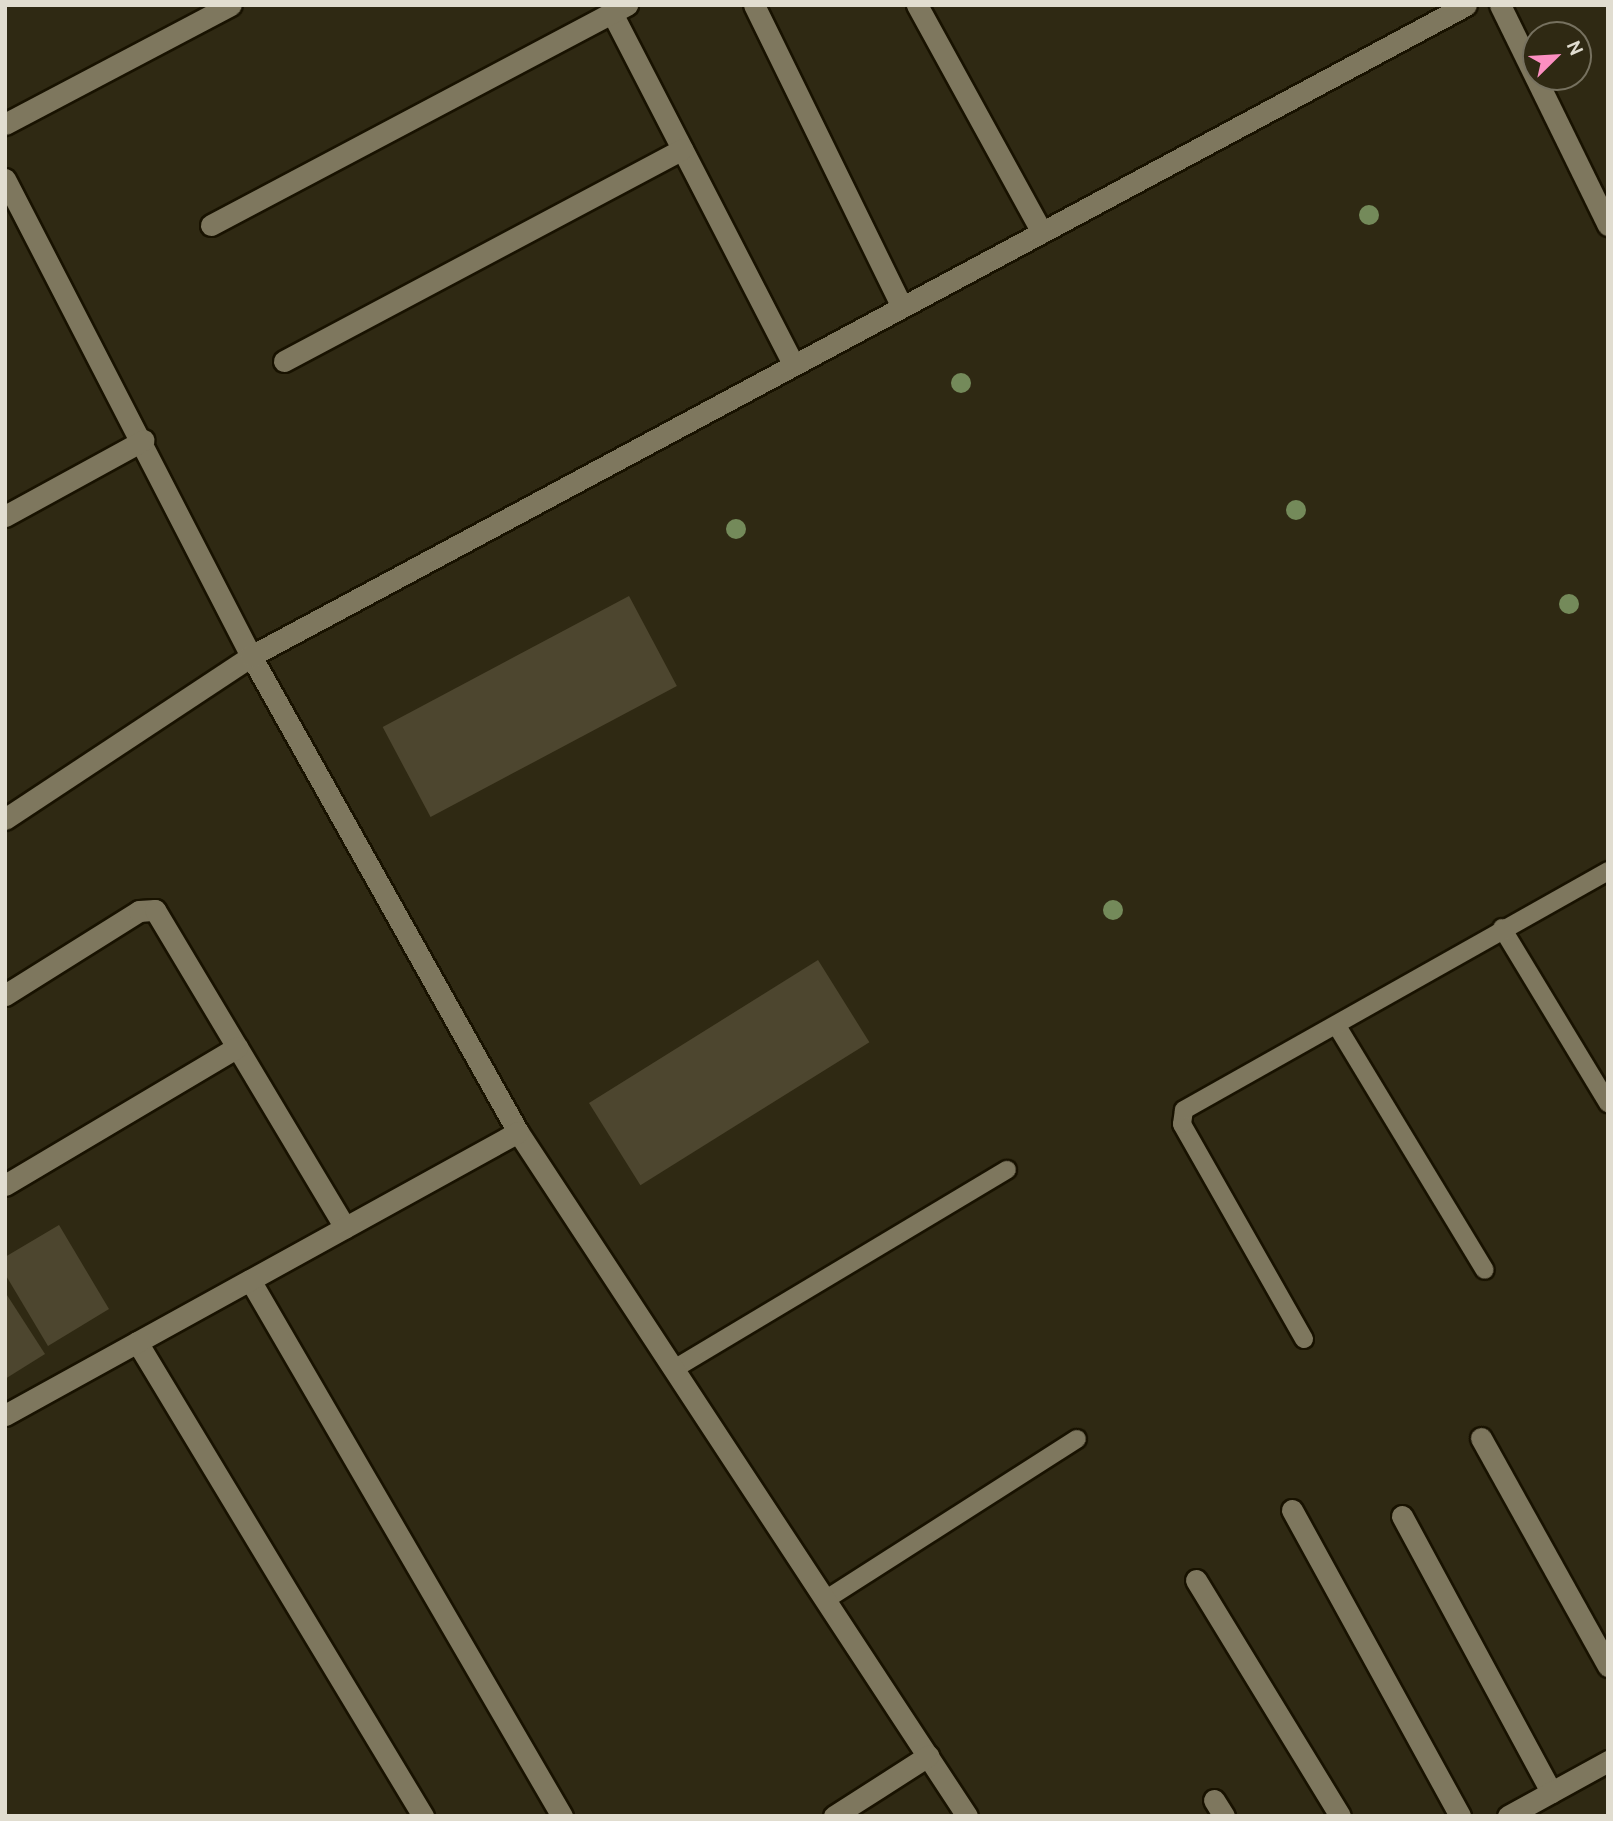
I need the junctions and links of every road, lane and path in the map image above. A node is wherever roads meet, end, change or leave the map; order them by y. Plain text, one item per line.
1 (231, 5) edge
2 (754, 5) edge
3 (918, 5) edge
4 (1466, 5) edge
5 (1500, 5) edge
6 (620, 9) edge
7 (5, 124) edge
8 (682, 149) junction
9 (5, 179) edge
10 (211, 225) dead end
11 (1608, 225) edge
12 (1042, 232) junction
13 (902, 307) junction
14 (284, 361) dead end
15 (794, 365) junction
16 (144, 440) junction
17 (5, 516) edge
18 (251, 656) junction
19 (5, 819) edge
20 (1608, 871) edge
21 (1502, 928) junction
22 (5, 995) edge
23 (1337, 1026) junction
24 (237, 1047) junction
25 (1608, 1103) edge
26 (518, 1132) junction
27 (1007, 1170) dead end
28 (5, 1185) edge
29 (345, 1228) junction
30 (1485, 1270) dead end
31 (250, 1280) junction
32 (1304, 1339) dead end
33 (136, 1342) junction
34 (674, 1369) junction
35 (5, 1415) edge
36 (1481, 1438) dead end
37 (1077, 1439) dead end
38 (1292, 1510) dead end
39 (1402, 1516) dead end
40 (1196, 1580) dead end
41 (825, 1600) junction
42 (1608, 1666) edge
43 (928, 1756) junction
44 (1608, 1761) edge
45 (1551, 1792) junction
46 (423, 1816) edge
47 (562, 1816) edge
48 (834, 1816) edge
49 (967, 1816) edge
50 (1340, 1816) edge
51 (1460, 1816) edge
52 (1508, 1816) edge

1 - 7 street
2 - 13 street
3 - 12 street
4 - 12 street
5 - 11 street
6 - 8 street
6 - 10 street
8 - 14 street
8 - 15 street
9 - 16 street
12 - 13 street
13 - 15 street
15 - 18 street
16 - 17 street
16 - 18 street
18 - 19 street
18 - 26 street
20 - 21 lane
21 - 23 lane
21 - 25 lane
22 - 24 street
23 - 30 lane
23 - 32 lane
24 - 28 street
24 - 29 street
26 - 29 street
26 - 34 street
27 - 34 lane
29 - 31 street
31 - 33 street
31 - 47 street
33 - 35 street
33 - 46 street
34 - 41 street
36 - 42 street
37 - 41 lane
38 - 51 street
39 - 45 street
40 - 50 street
41 - 43 street
43 - 48 street
43 - 49 street
44 - 45 street
45 - 52 street

